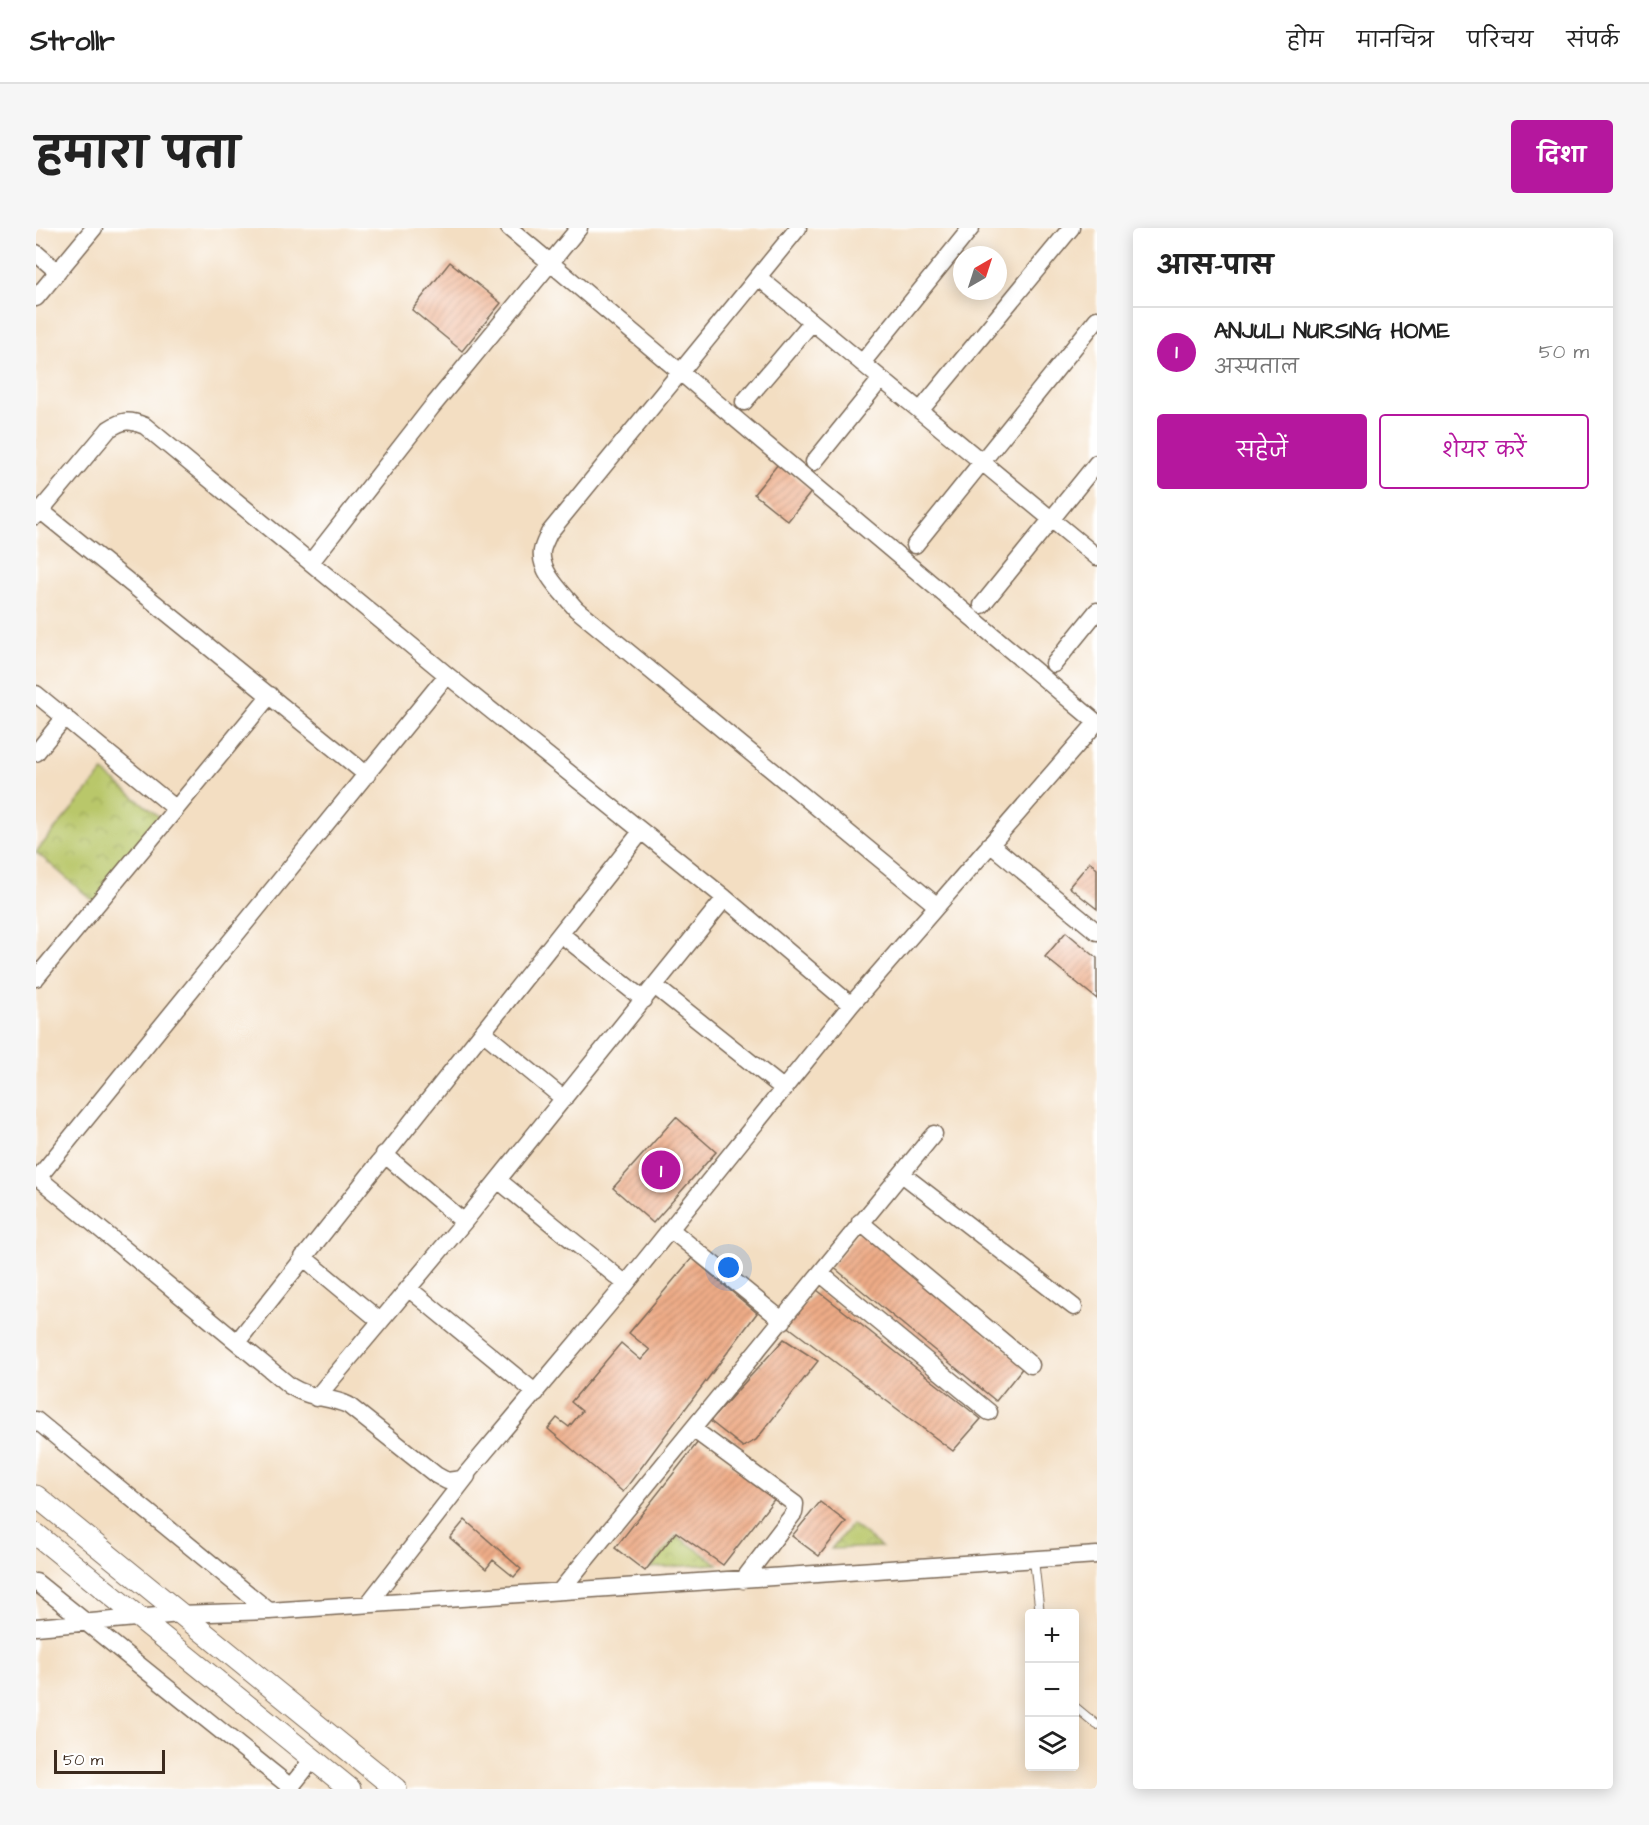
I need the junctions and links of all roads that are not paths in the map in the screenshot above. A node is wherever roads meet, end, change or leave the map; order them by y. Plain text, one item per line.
1 (94, 228) edge
2 (509, 228) edge
3 (579, 228) edge
4 (798, 228) edge
5 (971, 228) edge
6 (1071, 228) edge
7 (36, 253) edge
8 (552, 262) junction
9 (58, 272) junction
10 (758, 277) junction
11 (36, 298) edge
12 (1097, 319) edge
13 (812, 322) junction
14 (862, 363) junction
15 (680, 372) junction
16 (881, 379) junction
17 (744, 402) dead end
18 (920, 411) junction
19 (981, 461) junction
20 (814, 462) dead end
21 (1097, 463) edge
22 (38, 513) edge
23 (1051, 519) junction
24 (915, 545) dead end
25 (1097, 557) edge
26 (311, 562) junction
27 (982, 605) dead end
28 (1097, 611) edge
29 (1054, 664) dead end
30 (447, 675) junction
31 (36, 694) edge
32 (270, 695) junction
33 (65, 717) junction
34 (1097, 722) edge
35 (36, 753) edge
36 (367, 775) junction
37 (175, 808) junction
38 (641, 832) junction
39 (990, 844) junction
40 (725, 898) junction
41 (936, 905) junction
42 (1097, 932) edge
43 (562, 935) junction
44 (36, 978) edge
45 (656, 987) junction
46 (644, 1000) junction
47 (850, 1005) junction
48 (484, 1033) junction
49 (784, 1089) junction
50 (564, 1099) junction
51 (934, 1134) dead end
52 (384, 1154) junction
53 (902, 1174) junction
54 (37, 1177) edge
55 (498, 1180) junction
56 (464, 1222) junction
57 (861, 1222) junction
58 (670, 1229) junction
59 (303, 1257) junction
60 (821, 1274) junction
61 (626, 1284) junction
62 (408, 1288) junction
63 (1074, 1307) dead end
64 (380, 1321) junction
65 (783, 1321) junction
66 (237, 1342) junction
67 (1031, 1365) dead end
68 (536, 1393) junction
69 (316, 1398) junction
70 (989, 1412) dead end
71 (36, 1420) edge
72 (693, 1429) junction
73 (486, 1452) junction
74 (36, 1497) edge
75 (36, 1534) edge
76 (1097, 1555) edge
77 (1034, 1560) junction
78 (743, 1580) junction
79 (36, 1582) edge
80 (560, 1591) junction
81 (368, 1604) junction
82 (1039, 1609) edge
83 (269, 1611) junction
84 (180, 1614) junction
85 (140, 1619) junction
86 (85, 1623) junction
87 (36, 1627) edge
88 (1079, 1710) edge
89 (1097, 1725) edge
90 (313, 1759) junction
91 (291, 1788) edge
92 (350, 1789) edge
93 (396, 1789) edge

1 - 9 street
2 - 8 street
3 - 8 street
4 - 10 street
5 - 14 street
6 - 18 street
7 - 9 street
8 - 15 street
8 - 26 street
9 - 11 street
10 - 13 street
10 - 15 street
12 - 19 street
13 - 14 street
13 - 17 street
14 - 16 street
15 - 34 street
15 - 41 street
16 - 18 street
16 - 20 street
18 - 19 street
19 - 23 street
19 - 24 street
21 - 23 street
22 - 26 street
22 - 32 street
23 - 25 street
23 - 27 street
26 - 30 street
28 - 29 street
30 - 36 street
30 - 38 street
31 - 33 street
32 - 36 street
32 - 37 street
33 - 35 street
33 - 37 street
34 - 39 street
36 - 54 street
37 - 44 street
38 - 40 street
38 - 43 street
39 - 41 street
39 - 42 street
40 - 45 street
40 - 47 street
41 - 47 street
43 - 46 street
43 - 48 street
45 - 46 street
45 - 49 street
46 - 50 street
47 - 49 street
48 - 50 street
48 - 52 street
49 - 58 street
50 - 55 street
51 - 53 street
52 - 56 street
52 - 59 street
53 - 57 street
53 - 63 street
54 - 66 street
55 - 56 street
55 - 61 street
56 - 62 street
57 - 60 street
57 - 67 street
58 - 61 street
58 - 65 street
59 - 64 street
59 - 66 street
60 - 65 street
60 - 70 street
61 - 68 street
62 - 64 street
62 - 68 street
64 - 69 street
65 - 72 street
66 - 69 street
68 - 73 street
69 - 73 street
71 - 83 street
72 - 78 street
72 - 80 street
73 - 81 street
74 - 84 street
75 - 85 street
76 - 77 street
77 - 78 street
77 - 82 lane
78 - 80 street
79 - 86 street
80 - 81 street
81 - 83 street
83 - 84 street
84 - 85 street
84 - 93 street
85 - 86 street
85 - 90 street
86 - 87 street
86 - 91 street
88 - 89 lane
90 - 91 street
90 - 92 street

